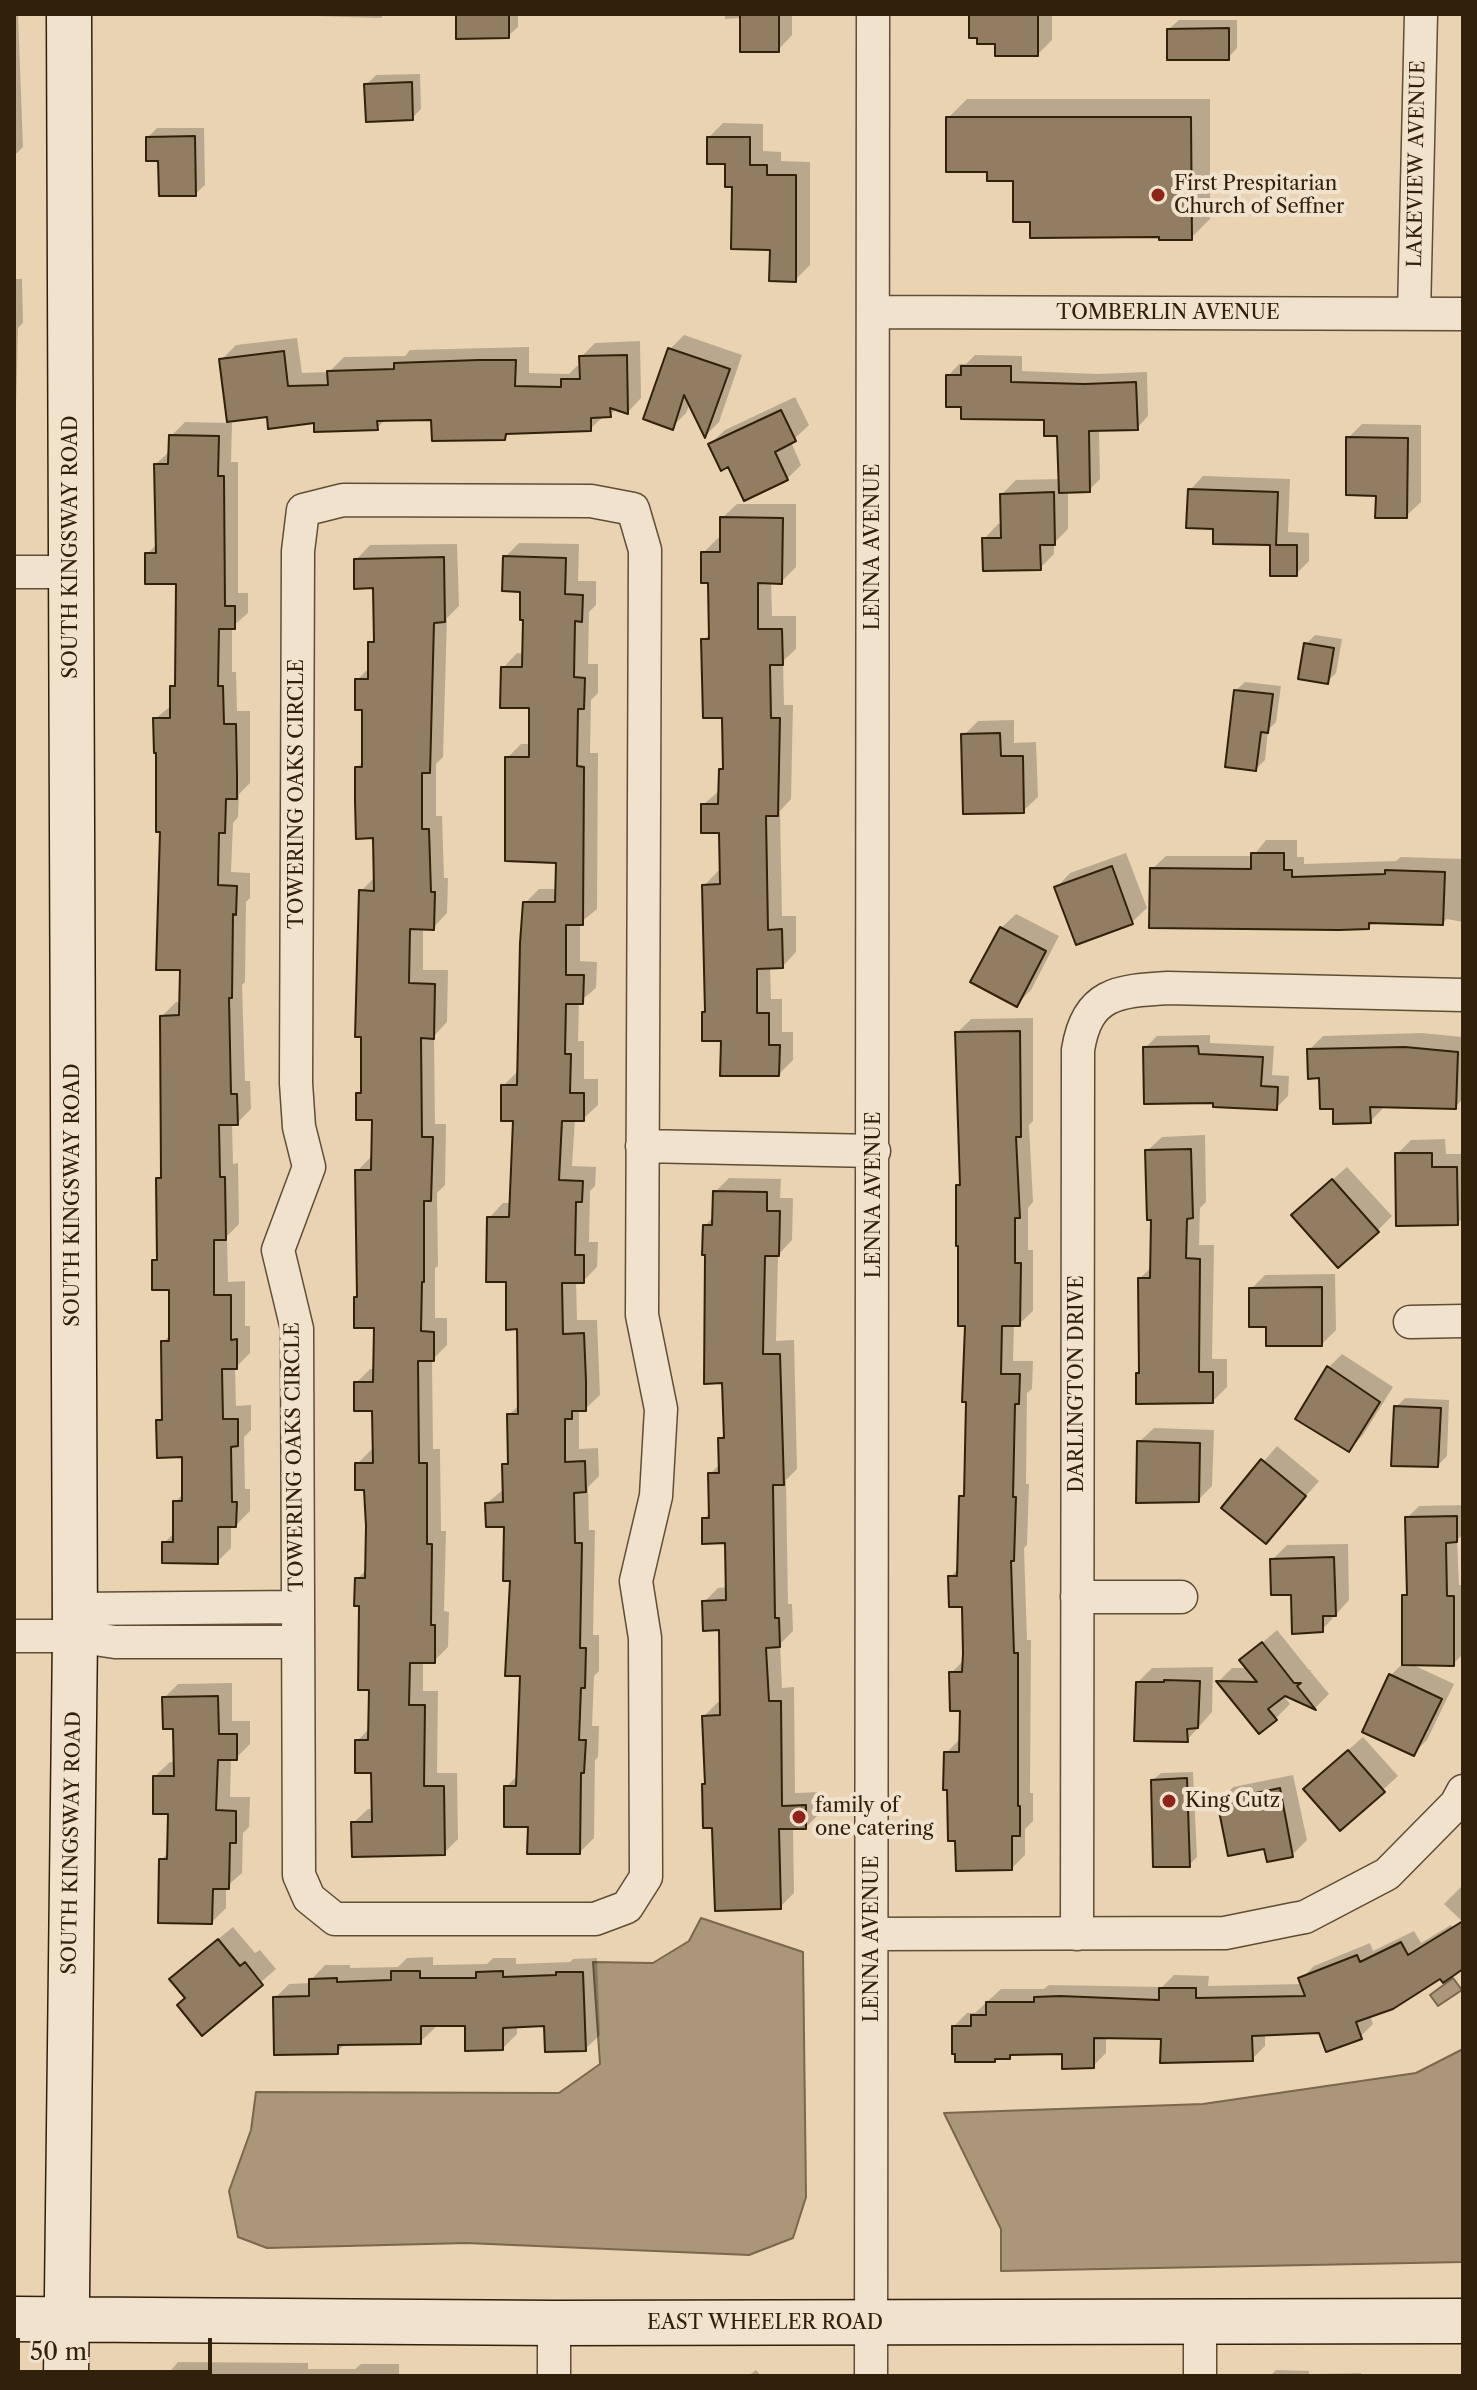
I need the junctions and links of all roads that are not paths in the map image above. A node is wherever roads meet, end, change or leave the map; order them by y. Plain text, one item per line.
1 (69, 14) edge
2 (873, 14) edge
3 (1421, 14) edge
4 (873, 312) junction
5 (1414, 314) junction
6 (1463, 314) edge
7 (14, 572) edge
8 (71, 572) junction
9 (1463, 995) edge
10 (642, 1146) junction
11 (874, 1151) junction
12 (1463, 1321) edge
13 (1410, 1322) dead end
14 (1077, 1597) junction
15 (1181, 1597) dead end
16 (298, 1607) junction
17 (75, 1623) junction
18 (14, 1636) edge
19 (298, 1642) junction
20 (1463, 1791) edge
21 (872, 1934) junction
22 (1077, 1934) junction
23 (66, 2318) junction
24 (14, 2319) edge
25 (1463, 2321) edge
26 (1200, 2322) junction
27 (554, 2323) junction
28 (872, 2323) junction
29 (66, 2376) edge
30 (554, 2376) edge
31 (871, 2376) edge
32 (1200, 2376) edge

1 - 8 street, SOUTH KINGSWAY ROAD
2 - 4 street, LENNA AVENUE
3 - 5 street, LAKEVIEW AVENUE
4 - 5 street, TOMBERLIN AVENUE
4 - 11 street, LENNA AVENUE
5 - 6 street, TOMBERLIN AVENUE
7 - 8 street
8 - 17 street, SOUTH KINGSWAY ROAD
9 - 14 street, DARLINGTON DRIVE
10 - 11 street
10 - 16 street, TOWERING OAKS CIRCLE
10 - 19 street, TOWERING OAKS CIRCLE
11 - 21 street, LENNA AVENUE
12 - 13 street
14 - 15 street
14 - 22 street, DARLINGTON DRIVE
16 - 17 street
16 - 19 street, TOWERING OAKS CIRCLE
17 - 18 street
17 - 19 street
17 - 23 street, SOUTH KINGSWAY ROAD
20 - 22 street
21 - 22 street
21 - 28 street, LENNA AVENUE
23 - 24 street, EAST WHEELER ROAD
23 - 27 street, EAST WHEELER ROAD
23 - 29 street, SOUTH KINGSWAY ROAD
25 - 26 street, EAST WHEELER ROAD
26 - 28 street, EAST WHEELER ROAD
26 - 32 street
27 - 28 street, EAST WHEELER ROAD
27 - 30 street
28 - 31 street, LENNA AVENUE

